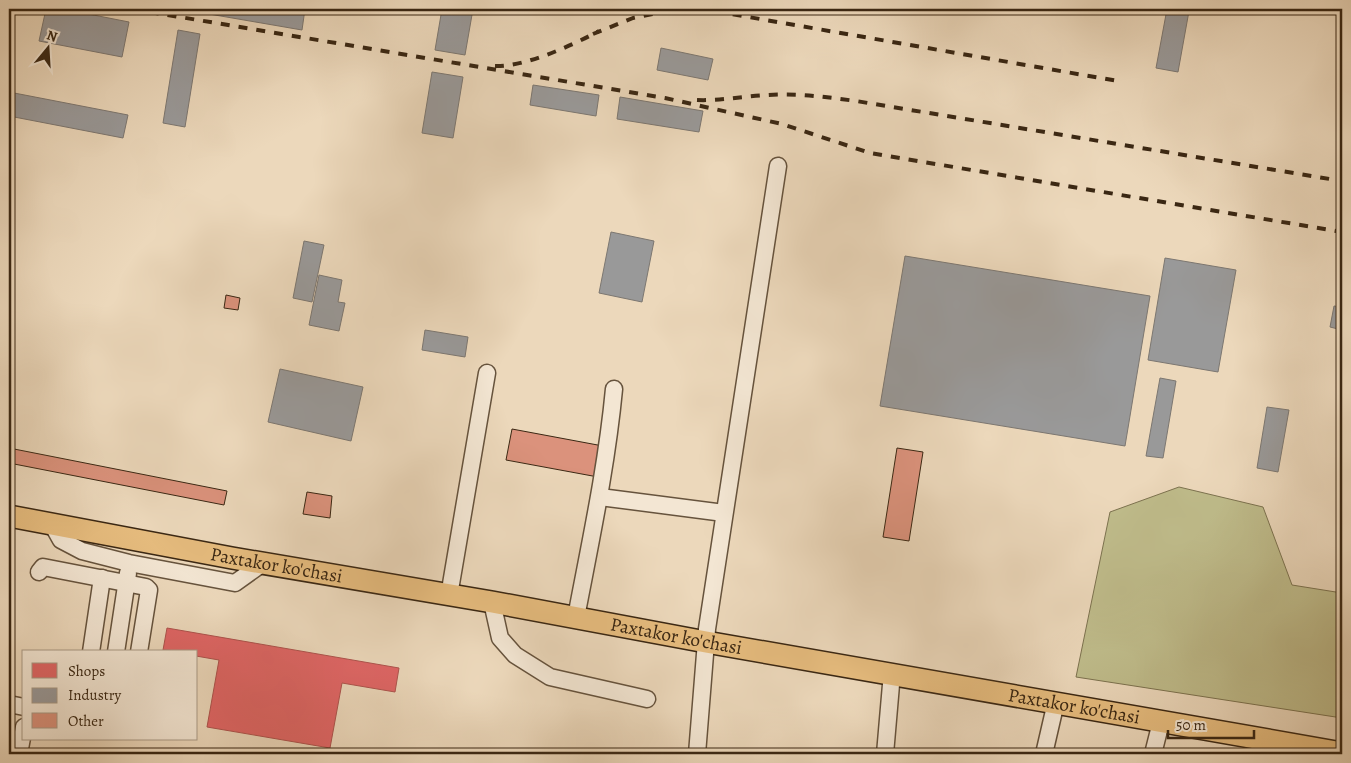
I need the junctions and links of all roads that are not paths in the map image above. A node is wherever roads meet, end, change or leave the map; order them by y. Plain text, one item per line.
1 (778, 166) dead end
2 (487, 373) dead end
3 (614, 389) dead end
4 (600, 497) junction
5 (9, 504) edge
6 (724, 513) junction
7 (9, 516) edge
8 (52, 524) junction
9 (130, 563) junction
10 (263, 563) junction
11 (39, 572) dead end
12 (102, 578) junction
13 (126, 582) junction
14 (451, 584) junction
15 (492, 602) junction
16 (578, 606) junction
17 (706, 635) junction
18 (91, 650) edge
19 (116, 650) edge
20 (139, 650) edge
21 (892, 673) junction
22 (647, 699) dead end
23 (1056, 702) junction
24 (9, 704) edge
25 (22, 707) edge
26 (1161, 722) junction
27 (22, 738) edge
28 (1342, 738) edge
29 (1342, 753) edge
30 (19, 754) edge
31 (697, 754) edge
32 (885, 754) edge
33 (1044, 754) edge
34 (1153, 754) edge

1 - 6 street
2 - 14 street
3 - 4 street
4 - 6 street
4 - 16 street
5 - 14 main road, Paxtakor ko'chasi
6 - 17 street
7 - 8 main road, Paxtakor ko'chasi
8 - 9 street
8 - 10 main road, Paxtakor ko'chasi
9 - 10 street
9 - 13 street
10 - 15 main road, Paxtakor ko'chasi
11 - 12 street
12 - 13 street
12 - 18 street
13 - 19 street
13 - 20 street
14 - 16 main road, Paxtakor ko'chasi
15 - 17 main road, Paxtakor ko'chasi
15 - 22 street
16 - 17 main road, Paxtakor ko'chasi
17 - 21 main road, Paxtakor ko'chasi
17 - 28 main road, Paxtakor ko'chasi
17 - 31 street
21 - 23 main road, Paxtakor ko'chasi
21 - 32 street
23 - 26 main road, Paxtakor ko'chasi
23 - 33 street
24 - 25 street
26 - 29 main road, Paxtakor ko'chasi
26 - 34 street
27 - 30 street

